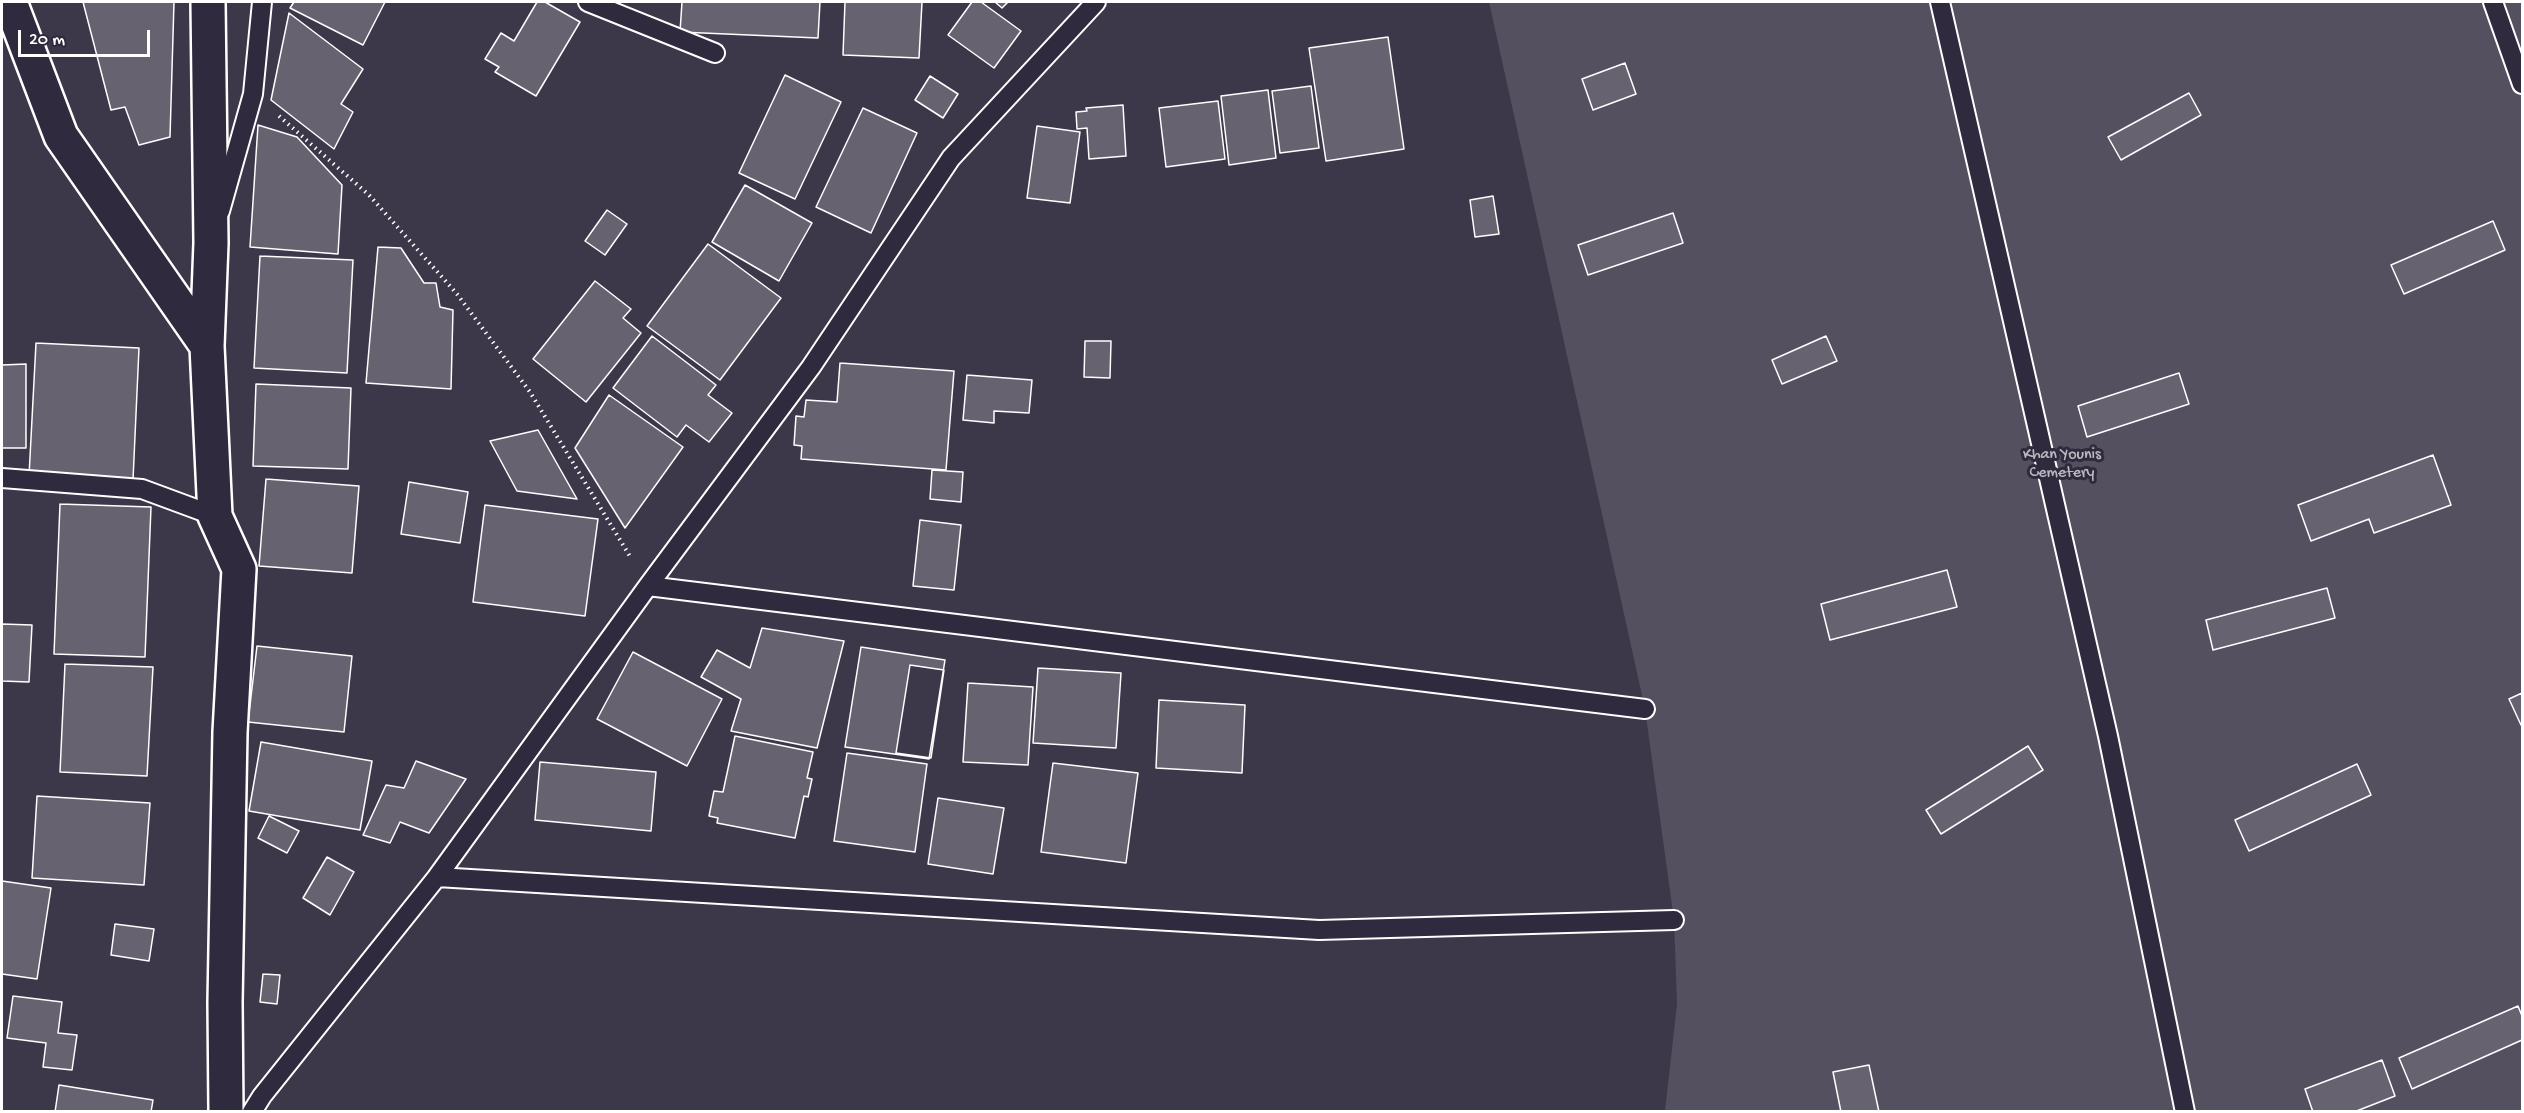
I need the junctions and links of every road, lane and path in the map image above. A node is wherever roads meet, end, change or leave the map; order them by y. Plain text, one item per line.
1 (10, 2) edge
2 (208, 2) edge
3 (262, 2) edge
4 (588, 2) edge
5 (1096, 2) edge
6 (1941, 2) edge
7 (2493, 2) edge
8 (715, 53) dead end
9 (2523, 84) edge
10 (253, 94) junction
11 (211, 243) junction
12 (207, 346) junction
13 (2, 478) edge
14 (215, 516) junction
15 (648, 586) junction
16 (1645, 710) dead end
17 (437, 877) junction
18 (1674, 920) dead end
19 (226, 1112) edge
20 (252, 1112) edge
21 (2185, 1112) edge

1 - 12 street
2 - 11 street
3 - 10 lane
4 - 8 lane
5 - 15 lane
6 - 21 lane
7 - 9 lane
10 - 11 lane
10 - 15 path
11 - 12 street
12 - 14 street
13 - 14 lane
14 - 19 street
15 - 16 lane
15 - 17 lane
17 - 18 lane
17 - 20 lane

